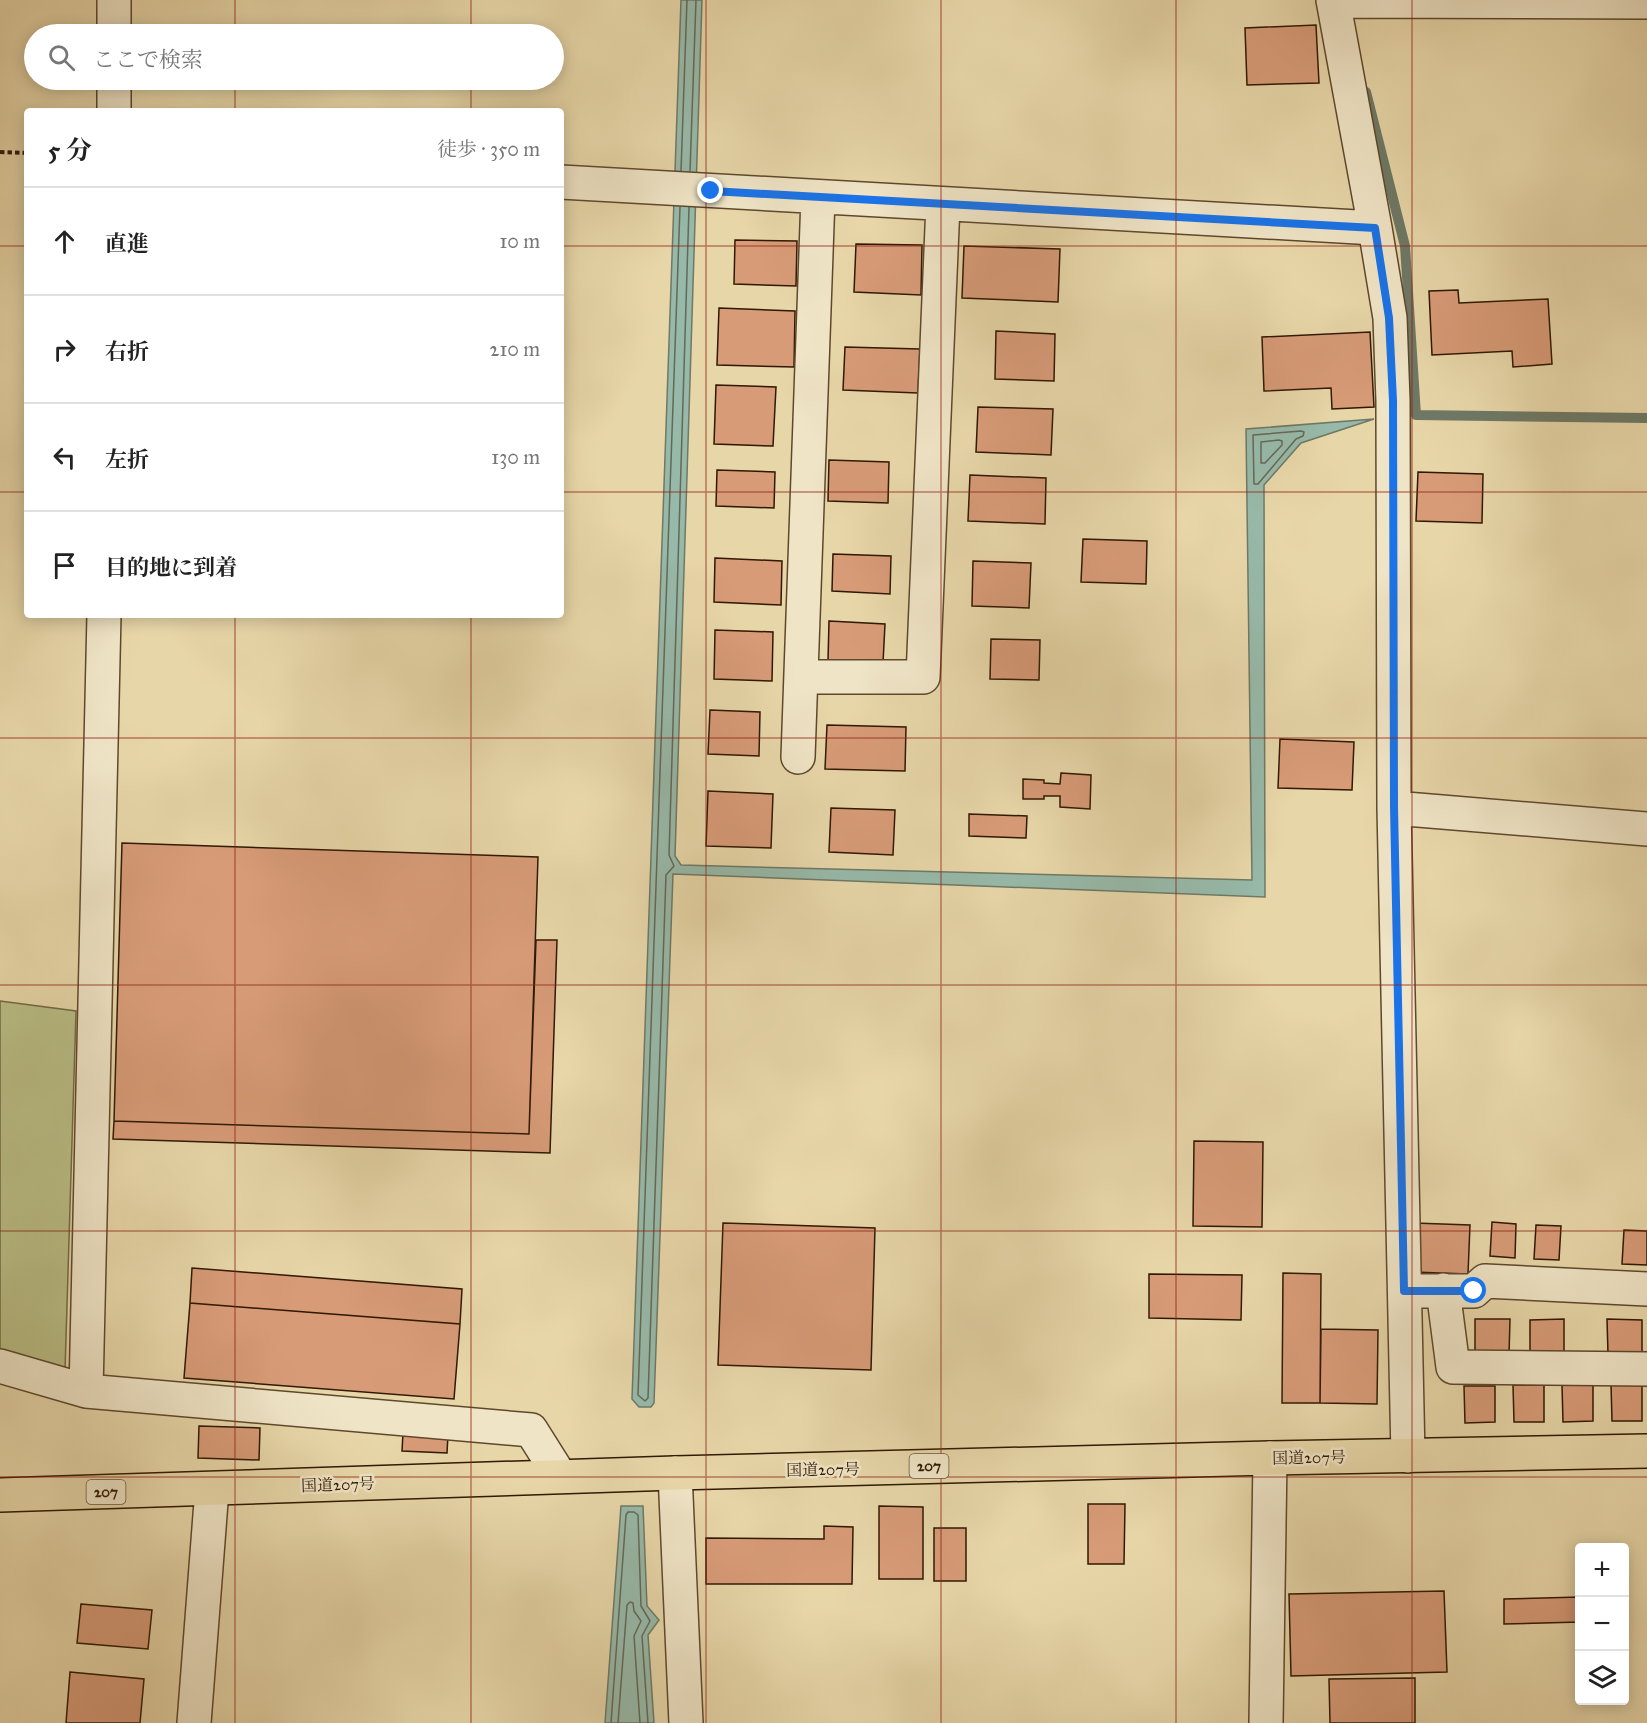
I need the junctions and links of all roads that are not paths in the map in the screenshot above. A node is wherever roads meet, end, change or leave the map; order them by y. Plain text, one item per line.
1 (114, 0) edge
2 (1333, 1) edge
3 (1647, 2) edge
4 (114, 24) edge
5 (114, 90) edge
6 (114, 108) edge
7 (564, 182) edge
8 (818, 197) junction
9 (943, 204) junction
10 (1375, 228) junction
11 (104, 618) edge
12 (801, 677) junction
13 (798, 757) dead end
14 (1394, 807) junction
15 (1647, 829) edge
16 (1647, 1288) edge
17 (1443, 1290) junction
18 (1404, 1291) junction
19 (0, 1366) edge
20 (1647, 1369) edge
21 (86, 1391) junction
22 (1647, 1451) edge
23 (1408, 1456) junction
24 (1270, 1458) junction
25 (675, 1473) junction
26 (560, 1476) junction
27 (212, 1489) junction
28 (0, 1495) edge
29 (194, 1723) edge
30 (686, 1723) edge
31 (1266, 1723) edge

1 - 4 street
2 - 3 street
2 - 10 street
5 - 6 street
7 - 8 street
8 - 9 street
8 - 12 street
9 - 10 street
9 - 12 street
10 - 14 street
11 - 21 street
12 - 13 street
14 - 15 street
14 - 18 street
16 - 17 street
17 - 18 street
17 - 20 street
18 - 23 street
19 - 21 street
21 - 26 street
22 - 23 highway, 国道207号 / 207
23 - 24 highway, 国道207号 / 207
24 - 25 highway, 国道207号 / 207
24 - 31 street
25 - 26 highway, 国道207号 / 207
25 - 30 street
26 - 27 highway, 国道207号 / 207
27 - 28 highway, 国道207号 / 207
27 - 29 street

